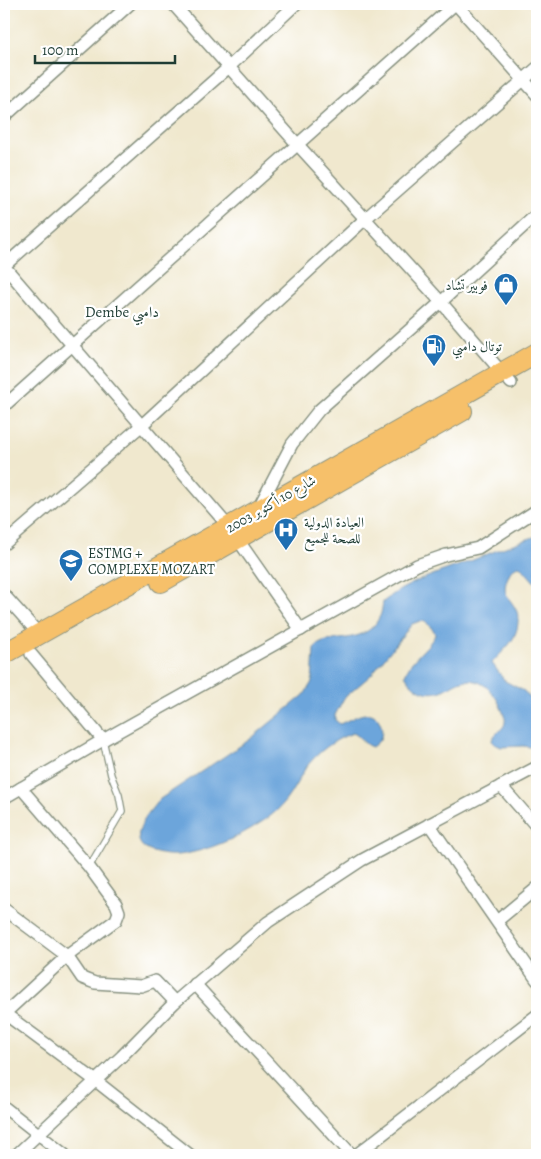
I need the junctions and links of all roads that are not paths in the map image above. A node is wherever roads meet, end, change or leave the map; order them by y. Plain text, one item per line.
1 (130, 4) edge
2 (173, 4) edge
3 (296, 4) edge
4 (456, 4) edge
5 (229, 67) junction
6 (537, 68) edge
7 (523, 80) junction
8 (537, 95) edge
9 (4, 117) edge
10 (298, 144) junction
11 (537, 214) edge
12 (365, 219) junction
13 (4, 266) edge
14 (441, 302) junction
15 (72, 345) junction
16 (537, 353) edge
17 (537, 369) edge
18 (507, 378) junction
19 (4, 406) edge
20 (142, 425) junction
21 (537, 510) edge
22 (257, 511) junction
23 (233, 533) junction
24 (4, 544) edge
25 (4, 595) edge
26 (301, 630) junction
27 (40, 634) junction
28 (4, 654) edge
29 (30, 654) junction
30 (4, 668) edge
31 (104, 740) junction
32 (537, 767) edge
33 (501, 786) junction
34 (21, 788) junction
35 (4, 798) edge
36 (429, 824) junction
37 (537, 827) edge
38 (89, 867) junction
39 (537, 888) edge
40 (4, 909) edge
41 (497, 921) junction
42 (67, 956) junction
43 (537, 980) edge
44 (195, 984) junction
45 (175, 1002) junction
46 (4, 1014) edge
47 (537, 1016) edge
48 (96, 1081) junction
49 (4, 1107) edge
50 (38, 1134) junction
51 (16, 1155) edge
52 (65, 1155) edge
53 (190, 1155) edge
54 (352, 1155) edge
55 (356, 1155) edge

1 - 9 street
2 - 5 street
3 - 5 street
4 - 7 street
4 - 10 street
5 - 10 street
5 - 13 street
6 - 7 street
7 - 8 street
7 - 12 street
10 - 12 street
10 - 15 street
11 - 14 street
12 - 14 street
12 - 20 street
13 - 15 street
14 - 18 street
14 - 22 street
15 - 19 street
15 - 20 street
16 - 18 highway, شارع 10 أكتوبر 2003
17 - 18 highway, شارع 10 أكتوبر 2003
18 - 22 highway, شارع 10 أكتوبر 2003
18 - 23 highway, شارع 10 أكتوبر 2003
20 - 23 street
20 - 24 street
21 - 26 street
22 - 23 highway, شارع 10 أكتوبر 2003
23 - 26 street
23 - 27 highway, شارع 10 أكتوبر 2003
23 - 29 highway, شارع 10 أكتوبر 2003
25 - 27 street
26 - 31 street
27 - 28 highway, شارع 10 أكتوبر 2003
29 - 30 highway, شارع 10 أكتوبر 2003
29 - 31 street
31 - 34 street
31 - 38 lane
32 - 33 street
33 - 36 street
33 - 37 street
34 - 35 street
34 - 38 street
36 - 41 street
36 - 44 street
38 - 42 street
39 - 41 street
40 - 42 street
41 - 43 street
42 - 45 street
42 - 46 street
44 - 45 street
44 - 54 street
45 - 48 street
46 - 48 street
47 - 55 street
48 - 50 street
48 - 53 street
49 - 50 street
50 - 51 street
50 - 52 street

